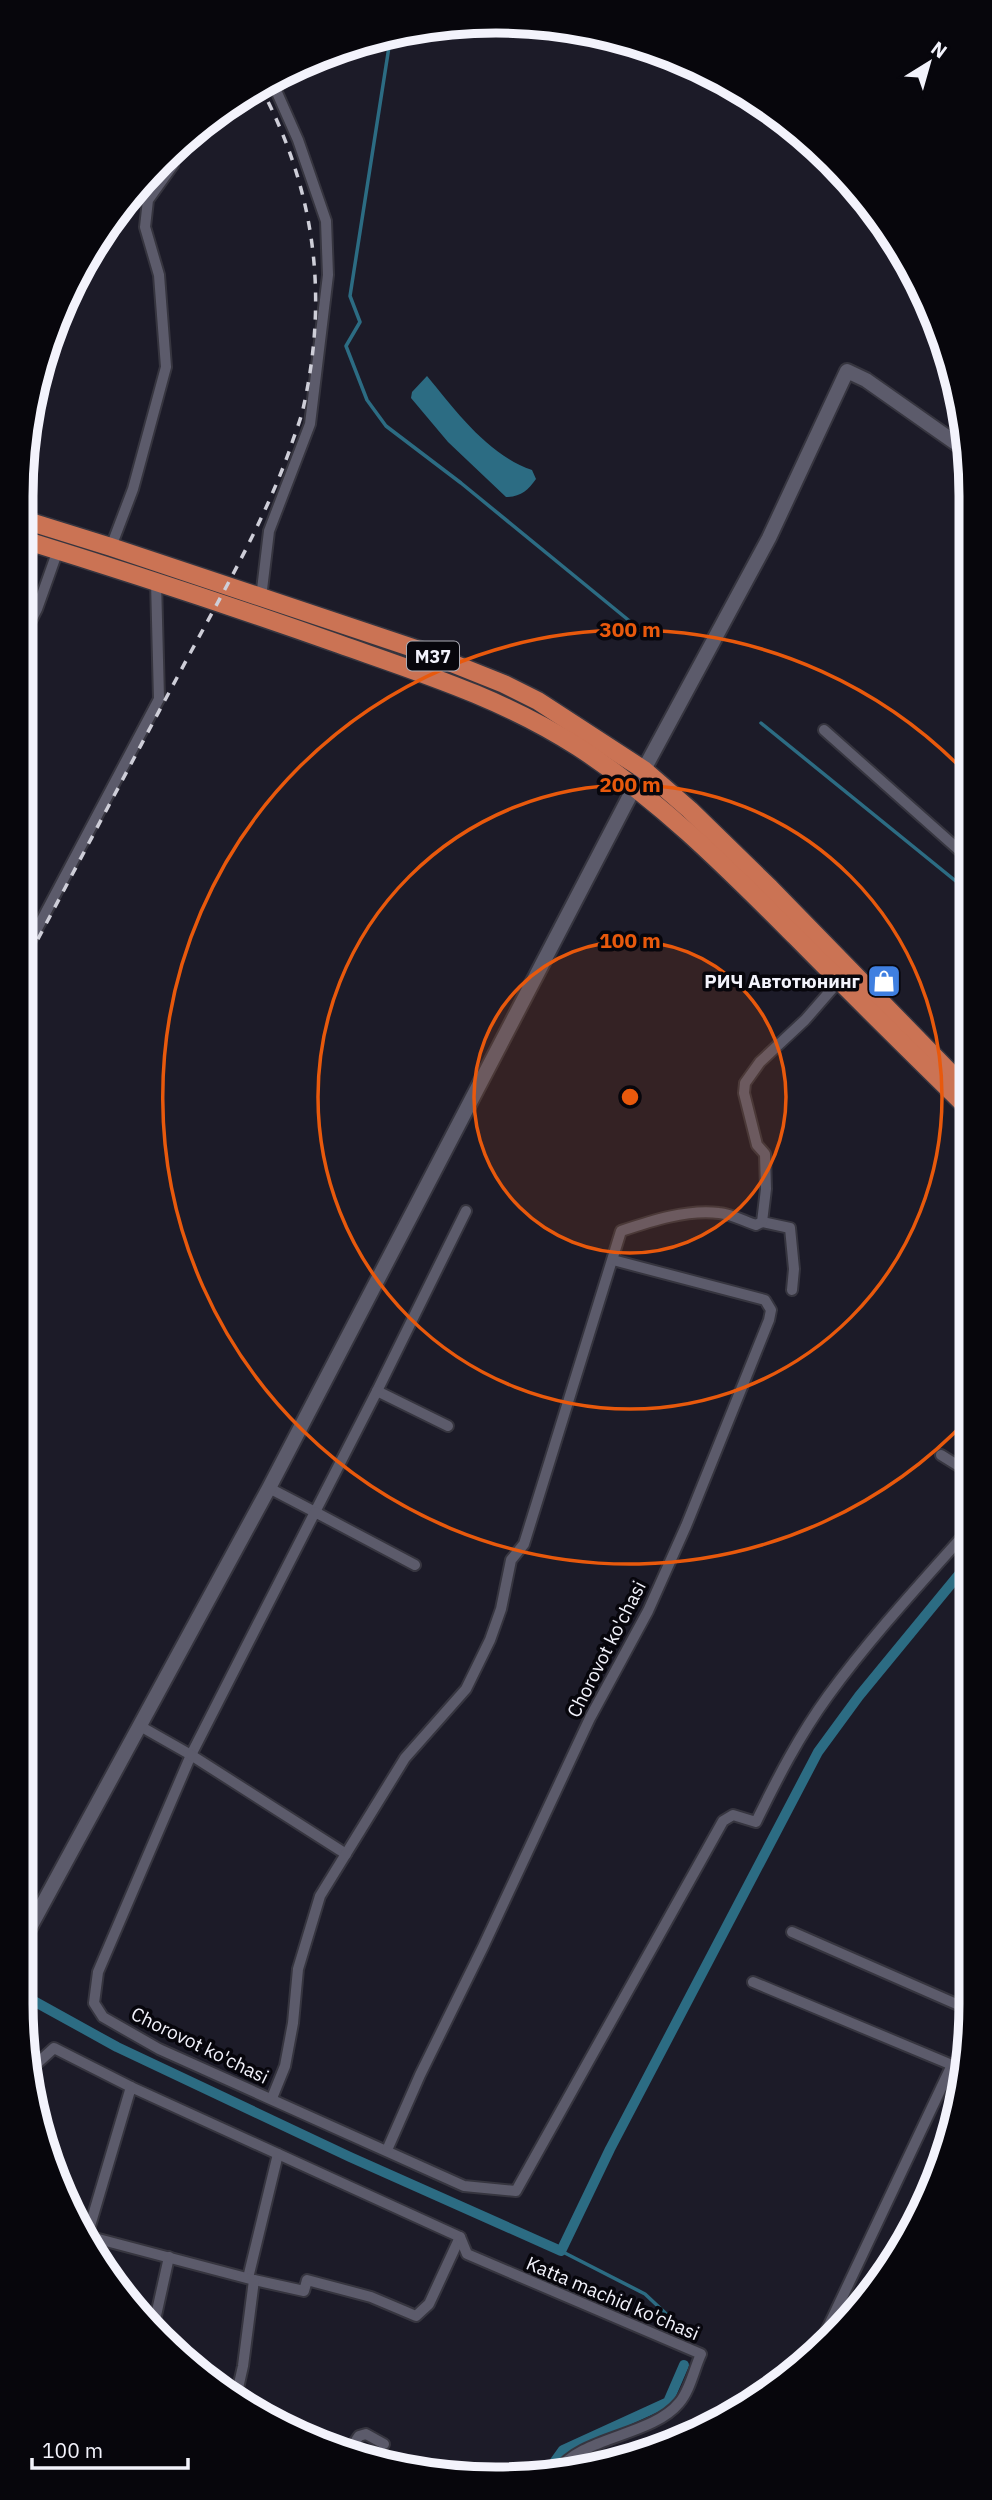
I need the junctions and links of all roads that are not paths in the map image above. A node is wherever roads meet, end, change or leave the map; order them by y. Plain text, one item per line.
1 (276, 89) edge
2 (173, 165) dead end
3 (956, 443) edge
4 (33, 523) edge
5 (33, 543) edge
6 (111, 547) junction
7 (58, 550) junction
8 (156, 581) junction
9 (261, 598) junction
10 (33, 616) edge
11 (824, 730) dead end
12 (644, 771) junction
13 (635, 786) junction
14 (959, 850) edge
15 (33, 936) edge
16 (839, 981) junction
17 (959, 1081) edge
18 (959, 1099) edge
19 (466, 1211) dead end
20 (762, 1222) junction
21 (613, 1261) junction
22 (792, 1290) dead end
23 (377, 1391) junction
24 (448, 1426) dead end
25 (941, 1455) dead end
26 (959, 1466) edge
27 (269, 1488) junction
28 (315, 1512) junction
29 (959, 1541) edge
30 (415, 1565) dead end
31 (140, 1726) junction
32 (191, 1755) junction
33 (345, 1854) junction
34 (33, 1922) edge
35 (792, 1932) dead end
36 (753, 1982) dead end
37 (959, 2005) edge
38 (37, 2064) edge
39 (131, 2087) junction
40 (272, 2098) junction
41 (387, 2150) junction
42 (278, 2154) junction
43 (91, 2227) edge
44 (460, 2236) junction
45 (97, 2238) edge
46 (169, 2257) junction
47 (251, 2279) junction
48 (156, 2317) edge
49 (829, 2324) edge
50 (238, 2388) edge
51 (354, 2444) edge
52 (384, 2444) dead end
53 (567, 2461) edge

1 - 9 street
2 - 6 street
3 - 12 street
4 - 6 highway, M37
5 - 7 highway, M37
6 - 9 highway, M37
7 - 8 highway, M37
7 - 10 street
8 - 13 highway, M37
8 - 15 street
9 - 12 highway, M37
11 - 14 street
12 - 13 street
12 - 17 highway, M37
13 - 16 highway, M37
13 - 27 street
16 - 18 highway, M37
16 - 20 street
19 - 23 street, Chorovot ko'chasi
20 - 21 street, Chorovot ko'chasi
20 - 22 street
21 - 33 street, Chorovot ko'chasi
21 - 41 street, Chorovot ko'chasi
23 - 24 street
23 - 28 street, Chorovot ko'chasi
25 - 26 street
27 - 28 street
27 - 31 street
28 - 30 street
28 - 32 street, Chorovot ko'chasi
29 - 41 street, Chorovot ko'chasi
31 - 32 street
31 - 34 street
32 - 33 street
32 - 40 street, Chorovot ko'chasi
33 - 40 street, Chorovot ko'chasi
35 - 37 street
36 - 49 street
38 - 39 street, Katta machid ko'chasi
39 - 42 street, Katta machid ko'chasi
39 - 43 street
40 - 41 street, Chorovot ko'chasi
42 - 44 street, Katta machid ko'chasi
42 - 47 street
44 - 47 street
44 - 53 street, Katta machid ko'chasi
45 - 46 street
46 - 47 street
46 - 48 street
47 - 50 street
51 - 52 street

